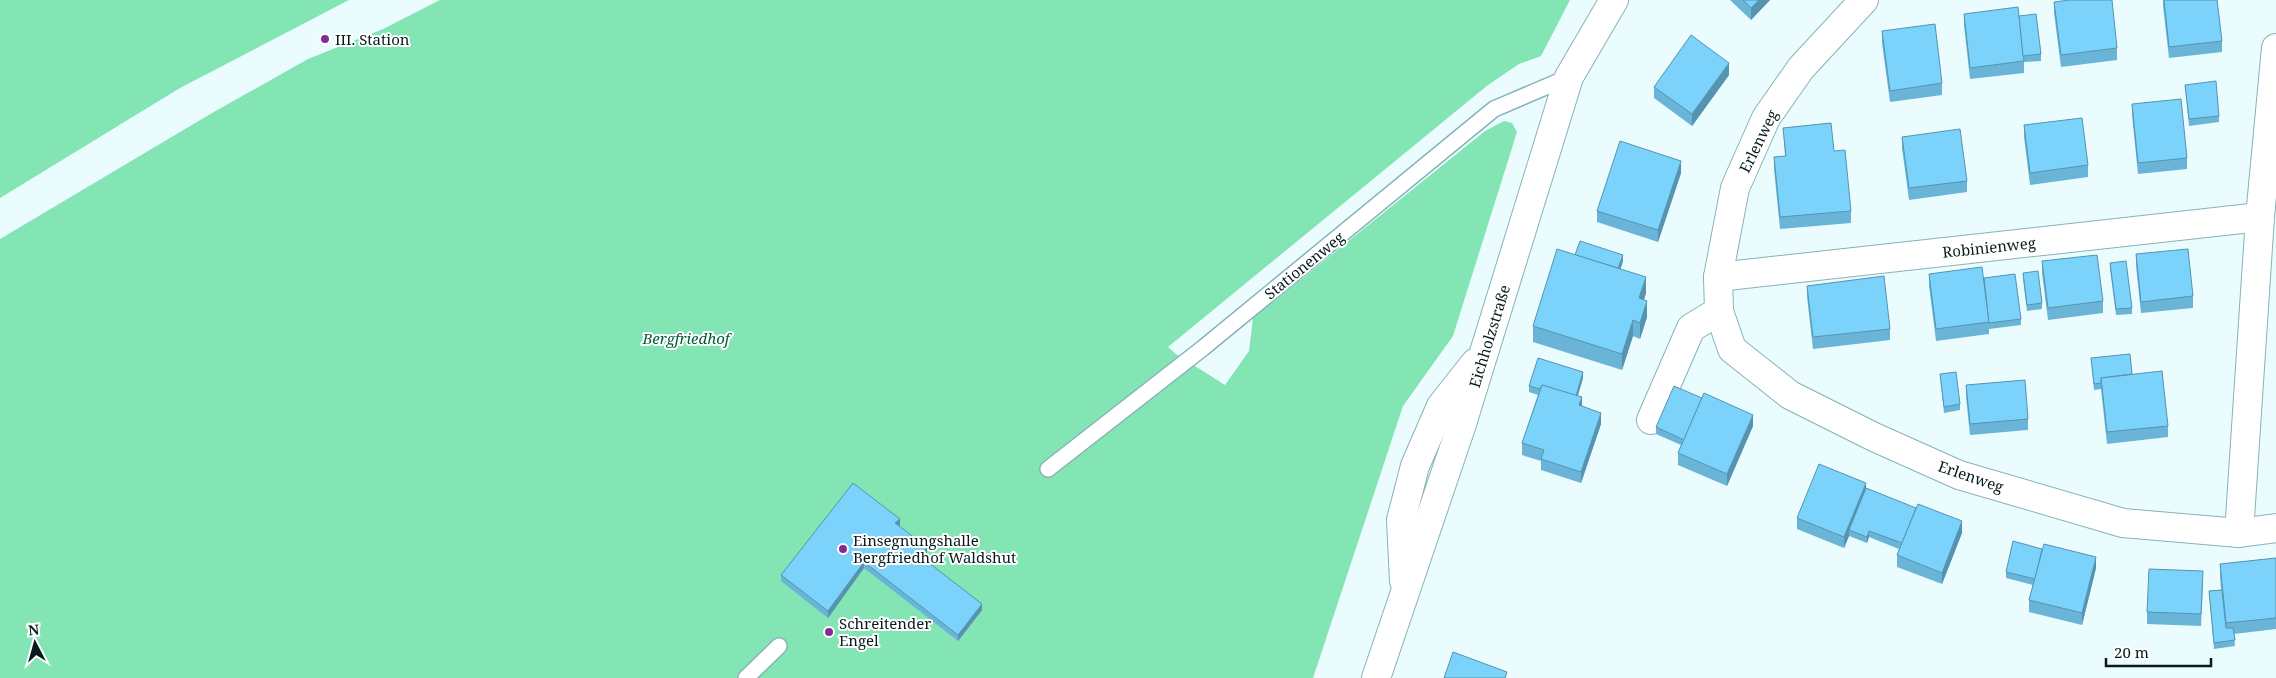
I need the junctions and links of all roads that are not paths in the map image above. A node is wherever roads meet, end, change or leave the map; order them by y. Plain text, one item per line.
1 (1614, 0) edge
2 (1864, 0) edge
3 (2276, 48) edge
4 (1569, 77) junction
5 (2260, 217) junction
6 (1718, 277) junction
7 (1718, 311) junction
8 (1651, 420) dead end
9 (1048, 469) dead end
10 (2276, 528) edge
11 (2239, 533) junction
12 (780, 646) dead end
13 (746, 678) edge
14 (1376, 678) edge

1 - 4 street, Eichholzstraße
2 - 6 street, Erlenweg
3 - 5 street
4 - 9 lane, Stationenweg
4 - 14 street, Eichholzstraße
5 - 6 street, Robinienweg
5 - 11 street
6 - 7 street, Erlenweg
7 - 8 street
7 - 11 street, Erlenweg
10 - 11 street, Erlenweg
12 - 13 lane

